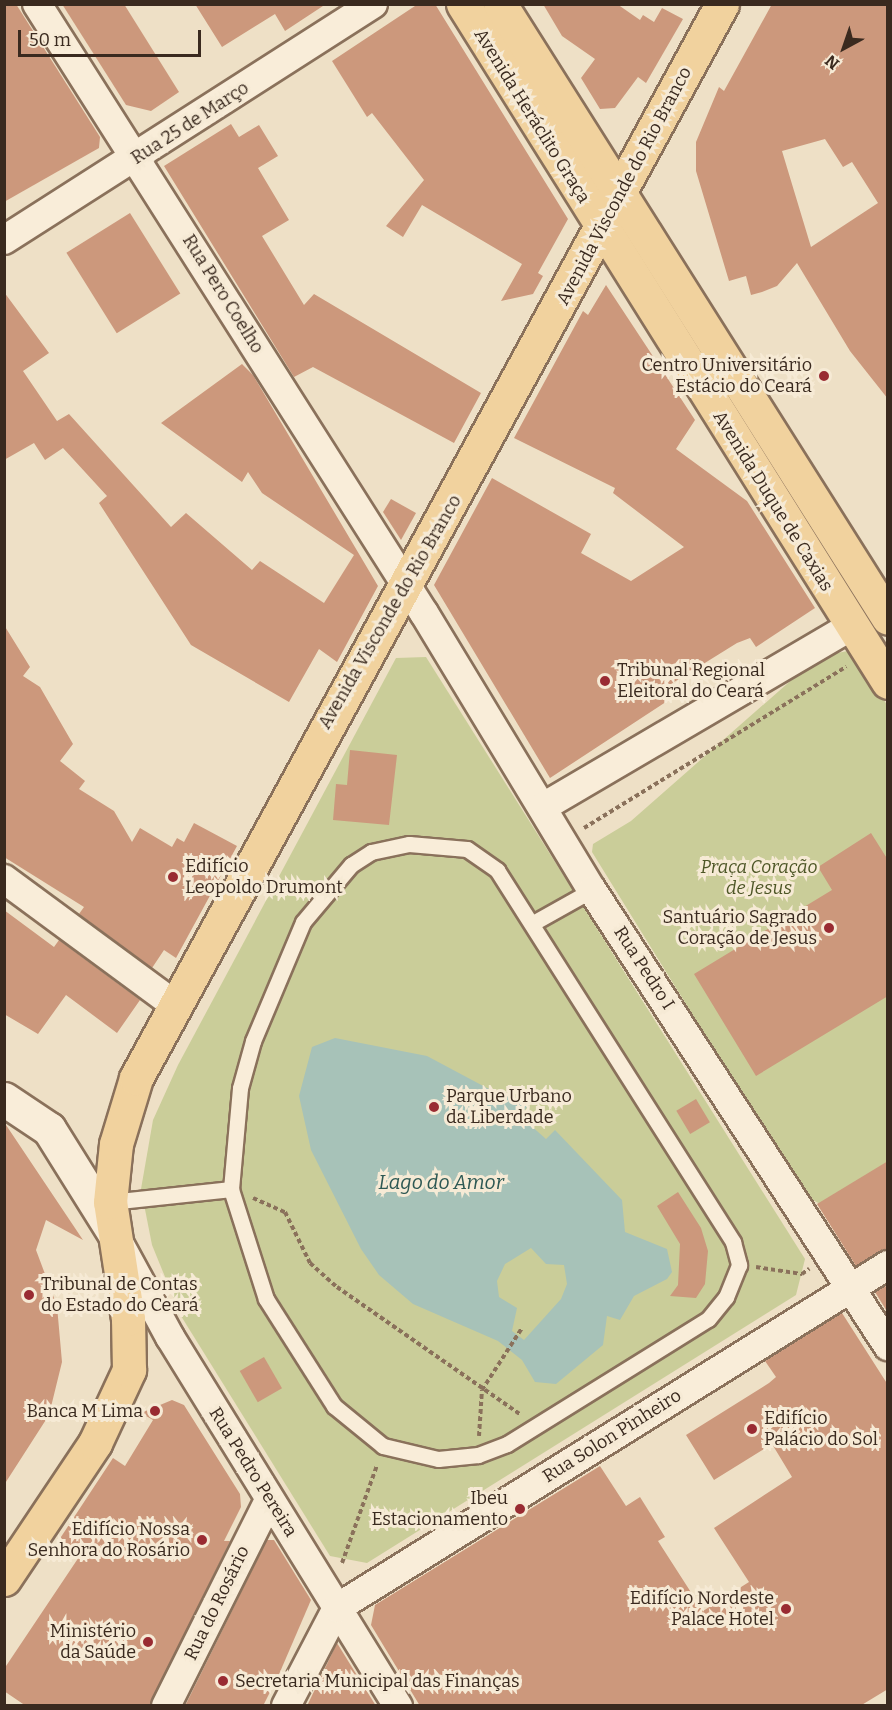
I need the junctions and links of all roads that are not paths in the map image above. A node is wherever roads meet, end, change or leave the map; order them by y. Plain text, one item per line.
1 (38, 4) edge
2 (374, 4) edge
3 (463, 4) edge
4 (500, 4) edge
5 (722, 4) edge
6 (137, 157) junction
7 (619, 193) junction
8 (600, 228) junction
9 (4, 240) edge
10 (406, 585) junction
11 (884, 603) edge
12 (861, 639) junction
13 (888, 682) edge
14 (543, 807) junction
15 (4, 879) edge
16 (592, 890) junction
17 (533, 923) junction
18 (174, 1005) junction
19 (4, 1099) edge
20 (231, 1189) junction
21 (110, 1202) junction
22 (115, 1235) junction
23 (888, 1265) edge
24 (852, 1288) junction
25 (888, 1347) edge
26 (269, 1500) junction
27 (4, 1579) edge
28 (337, 1608) junction
29 (166, 1706) edge
30 (286, 1706) edge
31 (398, 1706) edge

1 - 6 street, Rua Pero Coelho
2 - 6 street, Rua 25 de Março
3 - 8 main road, Avenida Heráclito Graça
4 - 7 main road, Avenida Heráclito Graça
5 - 7 main road, Avenida Visconde do Rio Branco
6 - 9 street, Rua 25 de Março
6 - 10 street, Rua Pero Coelho
7 - 8 main road, Avenida Visconde do Rio Branco
7 - 11 main road, Avenida Duque de Caxias
8 - 10 main road, Avenida Visconde do Rio Branco
8 - 12 main road, Avenida Duque de Caxias
10 - 14 street, Rua Pedro I
10 - 18 main road, Avenida Visconde do Rio Branco
11 - 12 main road
12 - 13 main road, Avenida Duque de Caxias
12 - 14 street
14 - 16 street, Rua Pedro I
15 - 18 street
16 - 17 lane
16 - 24 street, Rua Pedro I
17 - 20 lane
17 - 20 lane
18 - 21 main road, Avenida Visconde do Rio Branco
19 - 22 main road
20 - 21 lane
21 - 22 main road, Avenida Visconde do Rio Branco
22 - 26 street, Rua Pedro Pereira
22 - 27 main road, Avenida Visconde do Rio Branco
23 - 24 street, Rua Solon Pinheiro
24 - 25 street, Rua Pedro I
24 - 28 street, Rua Solon Pinheiro
26 - 28 street, Rua Pedro Pereira
26 - 29 street, Rua do Rosário
28 - 30 street
28 - 31 street, Rua Pedro Pereira

